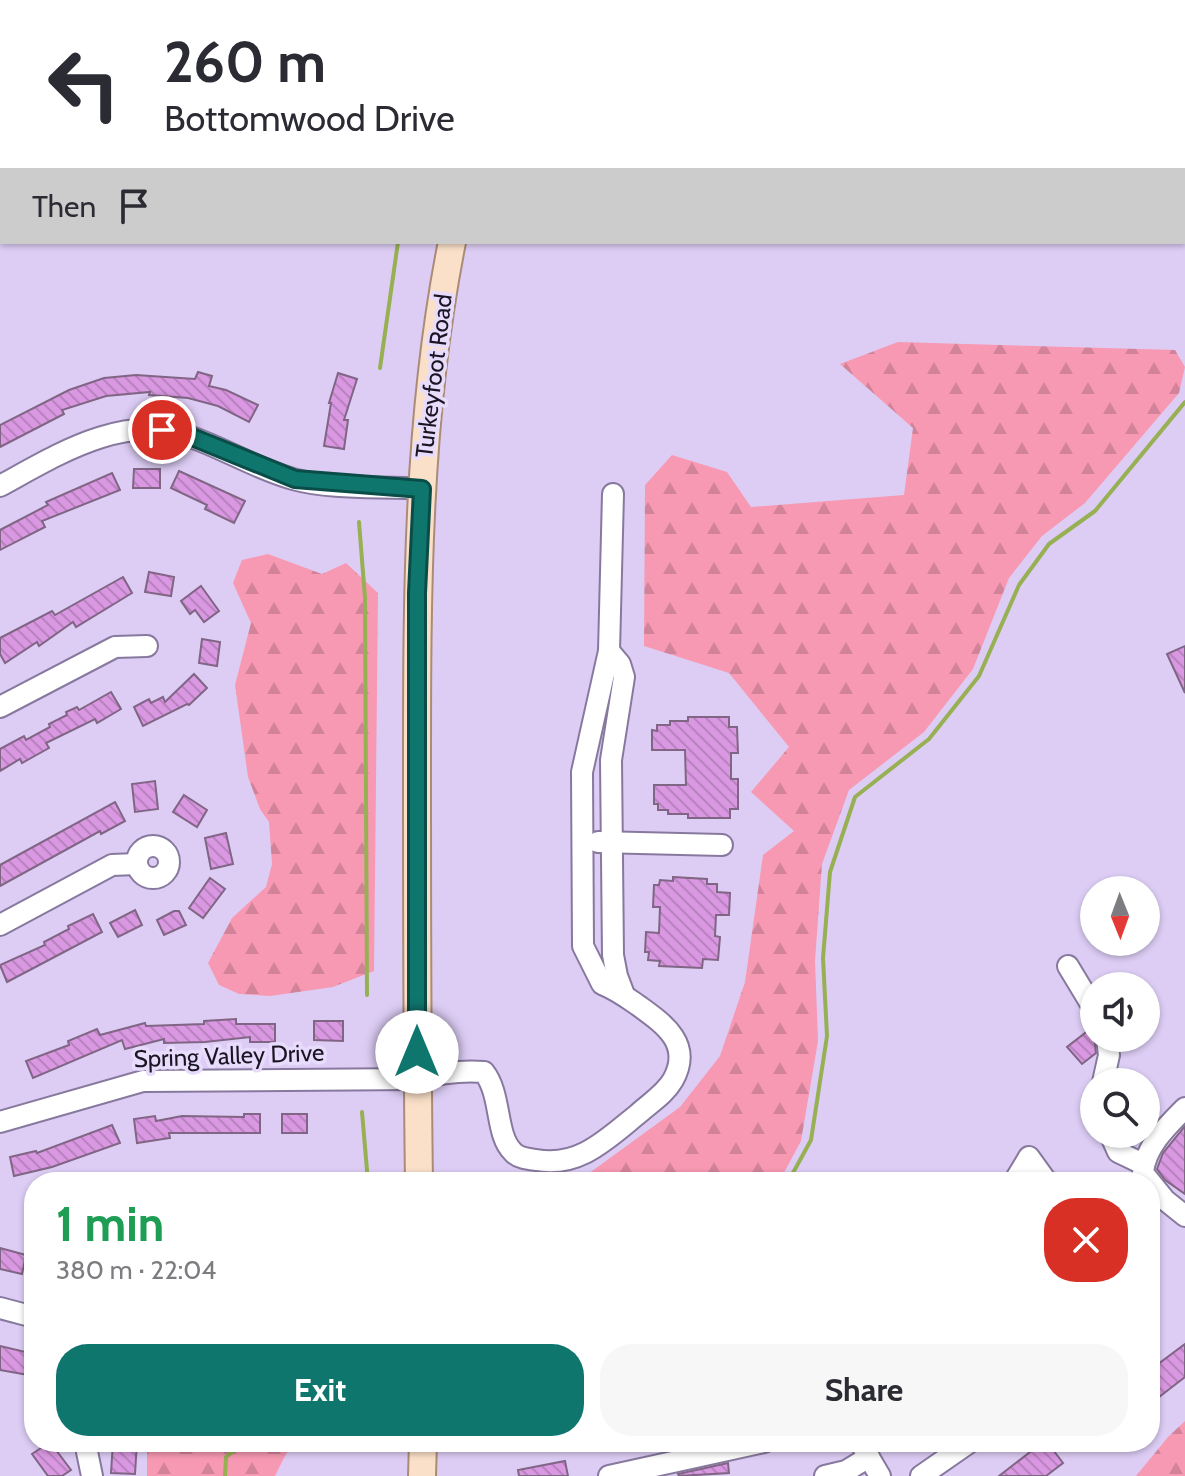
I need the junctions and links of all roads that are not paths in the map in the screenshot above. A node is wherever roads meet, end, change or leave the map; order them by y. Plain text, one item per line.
1 (452, 244) edge
2 (0, 486) edge
3 (422, 489) junction
4 (613, 494) dead end
5 (147, 646) dead end
6 (609, 651) junction
7 (0, 707) edge
8 (582, 841) junction
9 (611, 842) junction
10 (722, 845) dead end
11 (136, 864) dead end
12 (0, 925) edge
13 (1068, 966) dead end
14 (1080, 986) edge
15 (623, 992) junction
16 (417, 1079) junction
17 (1185, 1108) edge
18 (0, 1122) edge
19 (1116, 1148) edge
20 (1143, 1164) junction
21 (419, 1172) edge
22 (1020, 1172) edge
23 (1040, 1172) edge
24 (1143, 1172) edge
25 (1160, 1194) edge
26 (1185, 1216) edge
27 (0, 1308) edge
28 (24, 1314) edge
29 (87, 1452) edge
30 (423, 1452) edge
31 (718, 1452) edge
32 (862, 1452) edge
33 (865, 1452) edge
34 (956, 1452) edge
35 (92, 1476) edge
36 (422, 1476) edge
37 (609, 1476) edge
38 (825, 1476) edge
39 (880, 1476) edge
40 (921, 1476) edge

1 - 3 main road, Turkeyfoot Road
2 - 3 street
3 - 16 main road, Turkeyfoot Road
4 - 6 street
5 - 7 street
6 - 8 street
6 - 9 street
8 - 9 street
8 - 15 street
9 - 10 street
9 - 15 street
11 - 12 street
13 - 14 street
15 - 16 street, Spring Valley Drive
16 - 18 street, Spring Valley Drive
16 - 21 main road, Turkeyfoot Road
17 - 20 street
19 - 20 street
20 - 24 street
22 - 23 street
25 - 26 street
27 - 28 street
29 - 35 street
30 - 36 main road
31 - 37 street
32 - 38 street
33 - 39 street
34 - 40 street

